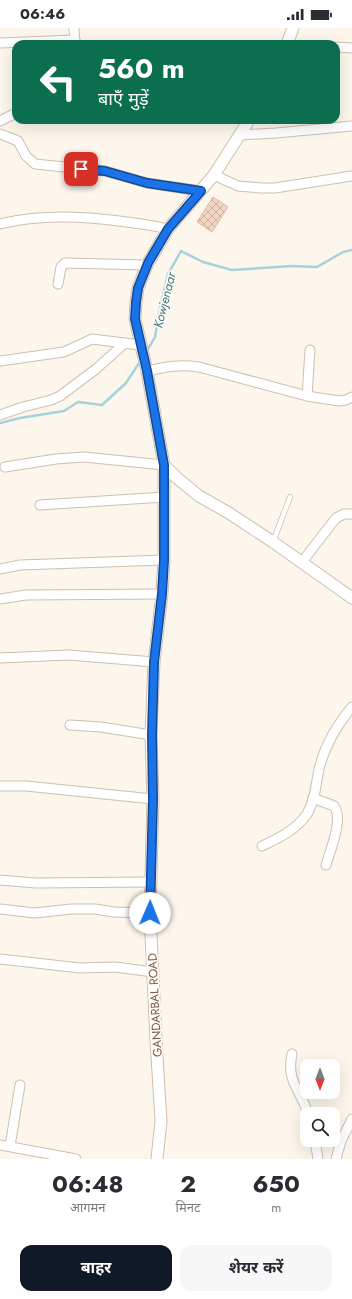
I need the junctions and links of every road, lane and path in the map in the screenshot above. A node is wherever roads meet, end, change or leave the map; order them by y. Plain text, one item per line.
1 (74, 28) edge
2 (293, 28) edge
3 (75, 40) edge
4 (288, 40) edge
5 (0, 42) edge
6 (12, 42) edge
7 (340, 47) edge
8 (352, 48) edge
9 (12, 116) edge
10 (0, 121) edge
11 (247, 124) edge
12 (352, 126) edge
13 (0, 134) edge
14 (240, 135) junction
15 (214, 175) junction
16 (352, 176) edge
17 (201, 191) junction
18 (0, 224) edge
19 (168, 229) junction
20 (147, 265) junction
21 (58, 284) dead end
22 (124, 343) junction
23 (140, 345) junction
24 (310, 350) dead end
25 (0, 361) edge
26 (147, 371) junction
27 (308, 396) junction
28 (352, 397) edge
29 (0, 415) edge
30 (164, 465) junction
31 (5, 467) dead end
32 (164, 497) junction
33 (290, 498) dead end
34 (40, 505) dead end
35 (352, 514) edge
36 (273, 542) junction
37 (164, 560) junction
38 (302, 562) junction
39 (0, 568) edge
40 (162, 594) junction
41 (352, 598) edge
42 (0, 599) edge
43 (0, 658) edge
44 (154, 662) junction
45 (352, 707) edge
46 (70, 725) dead end
47 (152, 735) junction
48 (0, 786) edge
49 (313, 798) junction
50 (153, 799) junction
51 (262, 846) dead end
52 (326, 865) dead end
53 (0, 880) edge
54 (151, 882) junction
55 (0, 909) edge
56 (150, 913) junction
57 (0, 959) edge
58 (153, 972) junction
59 (292, 1054) dead end
60 (20, 1085) dead end
61 (305, 1107) edge
62 (352, 1118) edge
63 (5, 1145) edge
64 (316, 1147) edge
65 (76, 1159) edge
66 (158, 1159) edge
67 (318, 1159) edge
68 (336, 1159) edge

1 - 3 street
2 - 4 street
5 - 6 street
7 - 8 street
9 - 10 street
11 - 14 street, GANDARBAL ROAD
12 - 14 street
13 - 17 street
14 - 15 street, GANDARBAL ROAD
15 - 16 street
15 - 17 street, GANDARBAL ROAD
17 - 19 street, GANDARBAL ROAD
18 - 19 street
19 - 20 street, GANDARBAL ROAD
20 - 21 street
20 - 23 street, GANDARBAL ROAD
22 - 23 street
22 - 25 street
22 - 29 street
23 - 26 street, GANDARBAL ROAD
24 - 27 street
26 - 27 street
26 - 30 street, GANDARBAL ROAD
27 - 28 street
30 - 31 street
30 - 32 street, GANDARBAL ROAD
30 - 36 street
32 - 34 street
32 - 37 street, GANDARBAL ROAD
33 - 36 lane
35 - 38 street
36 - 38 street
37 - 39 street
37 - 40 street, GANDARBAL ROAD
38 - 41 street
40 - 42 street
40 - 44 street, GANDARBAL ROAD
43 - 44 street
44 - 47 street, GANDARBAL ROAD
45 - 49 street
46 - 47 street
47 - 50 street, GANDARBAL ROAD
48 - 50 street
49 - 51 street
49 - 52 street
50 - 54 street, GANDARBAL ROAD
53 - 54 street
54 - 56 street, GANDARBAL ROAD
55 - 56 street
56 - 58 street, GANDARBAL ROAD
57 - 58 street
58 - 66 street, GANDARBAL ROAD
59 - 61 street
60 - 63 street
62 - 68 street
63 - 65 street
64 - 67 street

